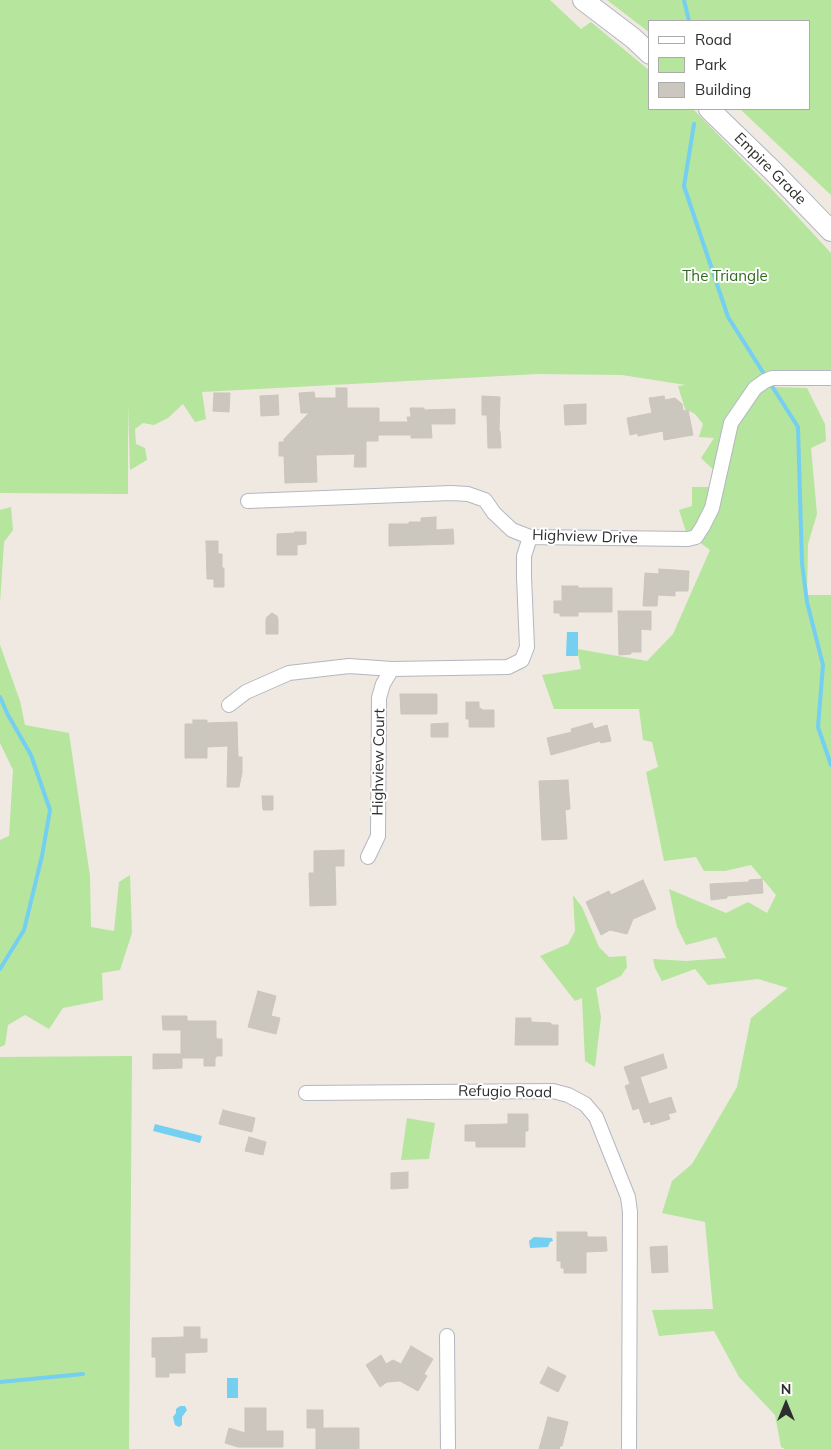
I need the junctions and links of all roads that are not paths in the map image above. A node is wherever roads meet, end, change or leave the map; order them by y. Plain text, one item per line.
1 (583, 0) edge
2 (648, 52) edge
3 (710, 110) edge
4 (831, 231) edge
5 (831, 378) edge
6 (248, 501) dead end
7 (530, 537) junction
8 (392, 669) junction
9 (229, 705) dead end
10 (368, 857) dead end
11 (306, 1093) dead end
12 (447, 1336) dead end
13 (448, 1449) edge
14 (629, 1449) edge

1 - 2 main road
3 - 4 main road, Empire Grade
5 - 7 street, Highview Drive
6 - 7 street, Highview Drive
7 - 8 street
8 - 9 street
8 - 10 street, Highview Court
11 - 14 street, Refugio Road
12 - 13 street

